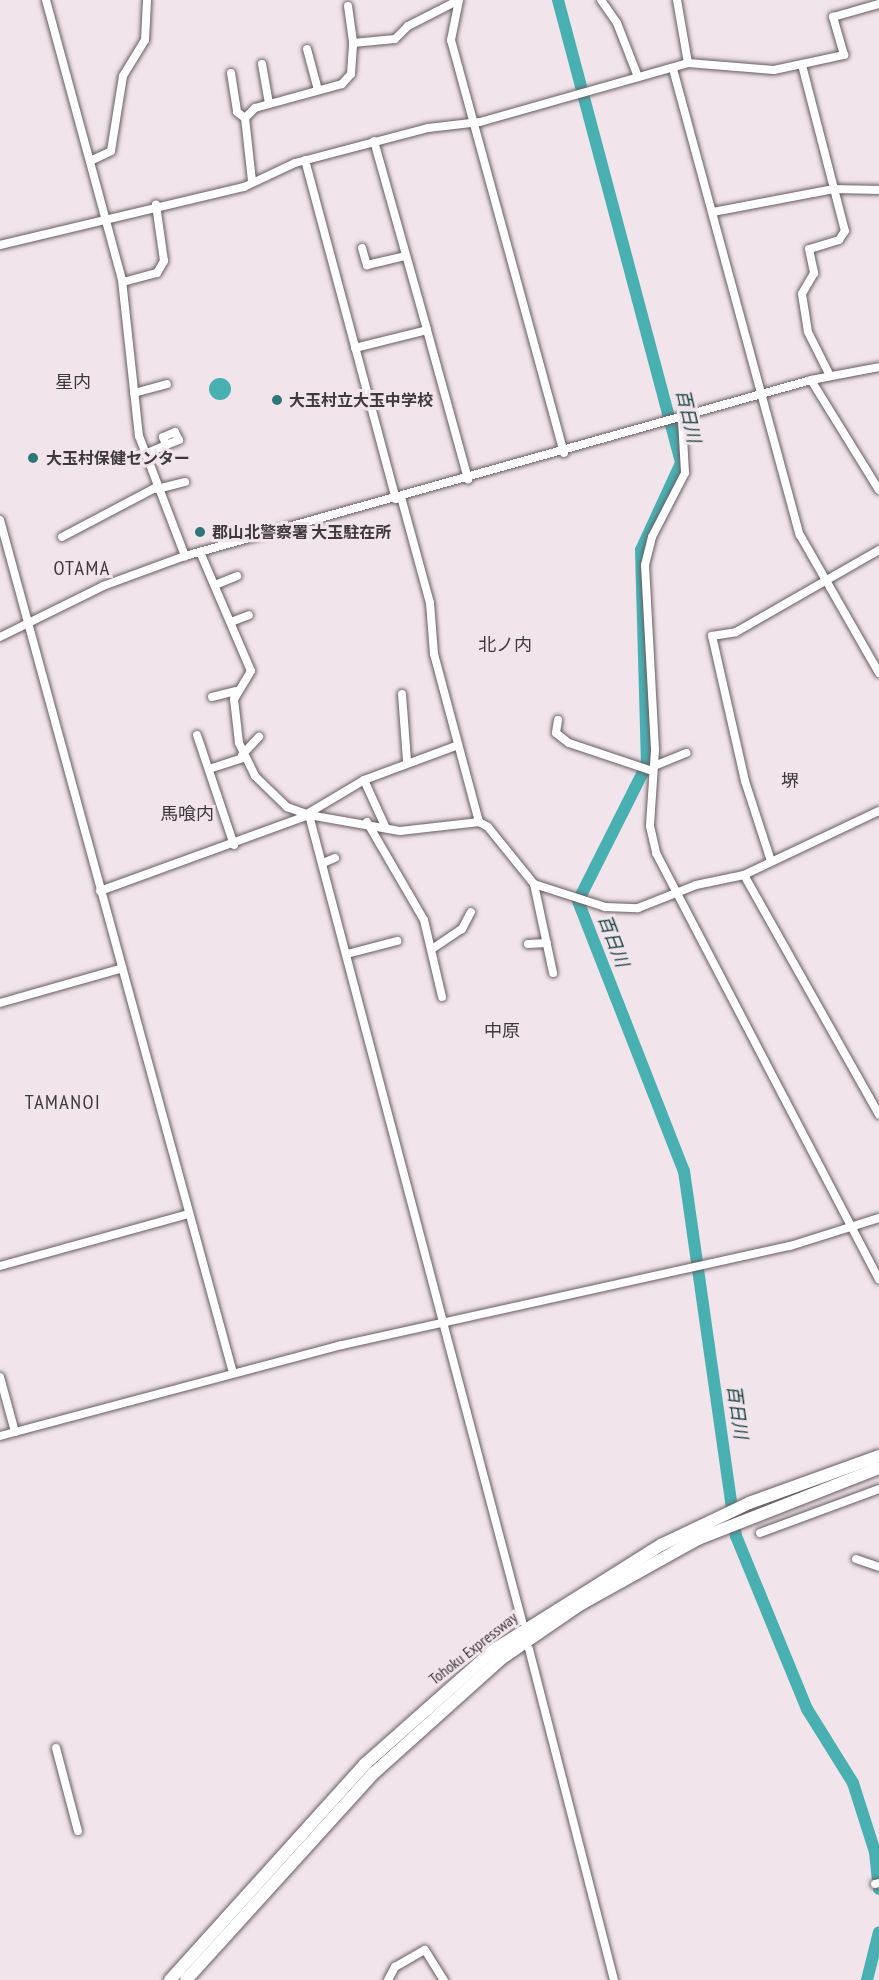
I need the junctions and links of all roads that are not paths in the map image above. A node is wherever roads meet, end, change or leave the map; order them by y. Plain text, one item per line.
1 (46, 0) edge
2 (147, 0) edge
3 (459, 0) edge
4 (601, 0) edge
5 (677, 0) edge
6 (879, 4) edge
7 (348, 6) dead end
8 (353, 43) junction
9 (308, 49) dead end
10 (688, 63) junction
11 (262, 64) dead end
12 (802, 65) junction
13 (673, 69) junction
14 (231, 73) dead end
15 (638, 76) junction
16 (318, 90) junction
17 (269, 103) junction
18 (245, 118) junction
19 (474, 123) junction
20 (374, 141) junction
21 (305, 160) junction
22 (90, 161) junction
23 (252, 181) junction
24 (834, 189) junction
25 (879, 190) edge
26 (156, 205) junction
27 (713, 212) junction
28 (106, 217) junction
29 (0, 245) edge
30 (362, 248) dead end
31 (405, 256) junction
32 (123, 282) junction
33 (427, 330) junction
34 (355, 348) junction
35 (879, 367) edge
36 (830, 376) junction
37 (811, 380) junction
38 (167, 384) dead end
39 (134, 393) junction
40 (762, 395) junction
41 (679, 420) junction
42 (166, 446) dead end
43 (564, 453) junction
44 (145, 454) junction
45 (468, 480) junction
46 (185, 482) dead end
47 (157, 488) junction
48 (879, 490) edge
49 (398, 498) junction
50 (0, 519) edge
51 (62, 537) dead end
52 (879, 550) edge
53 (200, 552) junction
54 (185, 556) junction
55 (237, 576) dead end
56 (825, 580) junction
57 (215, 585) junction
58 (249, 615) dead end
59 (231, 622) junction
60 (28, 624) junction
61 (0, 637) edge
62 (879, 673) edge
63 (236, 691) junction
64 (402, 694) dead end
65 (212, 697) dead end
66 (558, 720) dead end
67 (196, 735) dead end
68 (259, 737) dead end
69 (458, 745) junction
70 (687, 753) dead end
71 (243, 756) junction
72 (407, 761) junction
73 (649, 768) junction
74 (208, 769) junction
75 (364, 780) junction
76 (879, 811) edge
77 (308, 815) junction
78 (367, 822) junction
79 (479, 822) junction
80 (385, 826) junction
81 (234, 845) junction
82 (335, 858) dead end
83 (770, 858) junction
84 (324, 863) junction
85 (744, 875) junction
86 (534, 884) junction
87 (100, 891) junction
88 (673, 892) junction
89 (471, 912) dead end
90 (397, 941) dead end
91 (547, 943) junction
92 (528, 944) dead end
93 (432, 949) junction
94 (348, 954) junction
95 (119, 969) junction
96 (553, 973) dead end
97 (441, 997) dead end
98 (0, 1003) edge
99 (879, 1115) edge
100 (189, 1214) junction
101 (879, 1218) edge
102 (852, 1229) junction
103 (0, 1266) edge
104 (879, 1279) edge
105 (444, 1322) junction
106 (233, 1373) junction
107 (0, 1377) edge
108 (15, 1432) junction
109 (0, 1436) edge
110 (879, 1456) edge
111 (879, 1468) edge
112 (879, 1489) edge
113 (750, 1509) junction
114 (727, 1519) junction
115 (760, 1533) dead end
116 (856, 1559) dead end
117 (879, 1567) edge
118 (522, 1621) dead end
119 (530, 1649) dead end
120 (56, 1748) dead end
121 (78, 1831) dead end
122 (170, 1980) edge
123 (186, 1980) edge
124 (388, 1980) edge
125 (444, 1980) edge
126 (614, 1980) edge

1 - 22 street
2 - 22 street
3 - 8 street
3 - 19 street
4 - 15 street
5 - 10 street
6 - 12 street
7 - 8 street
8 - 16 street
9 - 16 street
10 - 12 street
10 - 13 street
11 - 17 street
12 - 24 street
13 - 15 street
13 - 27 street
14 - 18 street
15 - 19 street
16 - 17 street
17 - 18 street
18 - 23 street
19 - 20 street
19 - 43 street
20 - 21 street
20 - 31 street
21 - 23 street
21 - 34 street
22 - 28 street
23 - 26 street
24 - 25 street
24 - 27 street
24 - 36 street
26 - 28 street
26 - 32 street
27 - 40 street
28 - 29 street
28 - 32 street
30 - 31 street
31 - 33 street
32 - 39 street
33 - 34 street
33 - 45 street
34 - 49 street
35 - 36 street
36 - 37 street
37 - 40 street
37 - 48 street
38 - 39 street
39 - 44 street
40 - 41 street
40 - 56 street
41 - 43 street
41 - 73 street
42 - 44 street
43 - 45 street
44 - 47 street
45 - 49 street
46 - 47 street
47 - 51 street
47 - 54 street
49 - 53 street
49 - 69 street
50 - 60 street
52 - 56 street
53 - 54 street
53 - 57 street
54 - 60 street
55 - 57 street
56 - 62 street
56 - 83 street
57 - 59 street
58 - 59 street
59 - 63 street
60 - 61 street
60 - 87 street
63 - 65 street
63 - 71 street
64 - 72 street
66 - 73 street
67 - 74 street
68 - 71 street
69 - 72 street
69 - 79 street
70 - 73 street
71 - 74 street
71 - 77 street
72 - 75 street
73 - 88 street
74 - 81 street
75 - 77 street
75 - 80 street
76 - 83 street
77 - 78 street
77 - 81 street
77 - 84 street
78 - 80 street
78 - 93 street
79 - 80 street
79 - 86 street
81 - 87 street
82 - 84 street
83 - 85 street
84 - 94 street
85 - 88 street
85 - 99 street
86 - 88 street
86 - 91 street
87 - 95 street
88 - 102 street
89 - 93 street
90 - 94 street
91 - 92 street
91 - 96 street
93 - 97 street
94 - 105 street
95 - 98 street
95 - 100 street
100 - 103 street
100 - 106 street
101 - 102 street
102 - 104 street
102 - 105 street
105 - 106 street
105 - 118 street
106 - 108 street
107 - 108 street
108 - 109 street
110 - 113 highway, Tohoku Expressway
111 - 113 highway, Tohoku Expressway
112 - 115 street
113 - 114 highway, Tohoku Expressway
114 - 122 highway, Tohoku Expressway
114 - 123 highway, Tohoku Expressway
116 - 117 street
119 - 126 street
120 - 121 street
124 - 125 street

